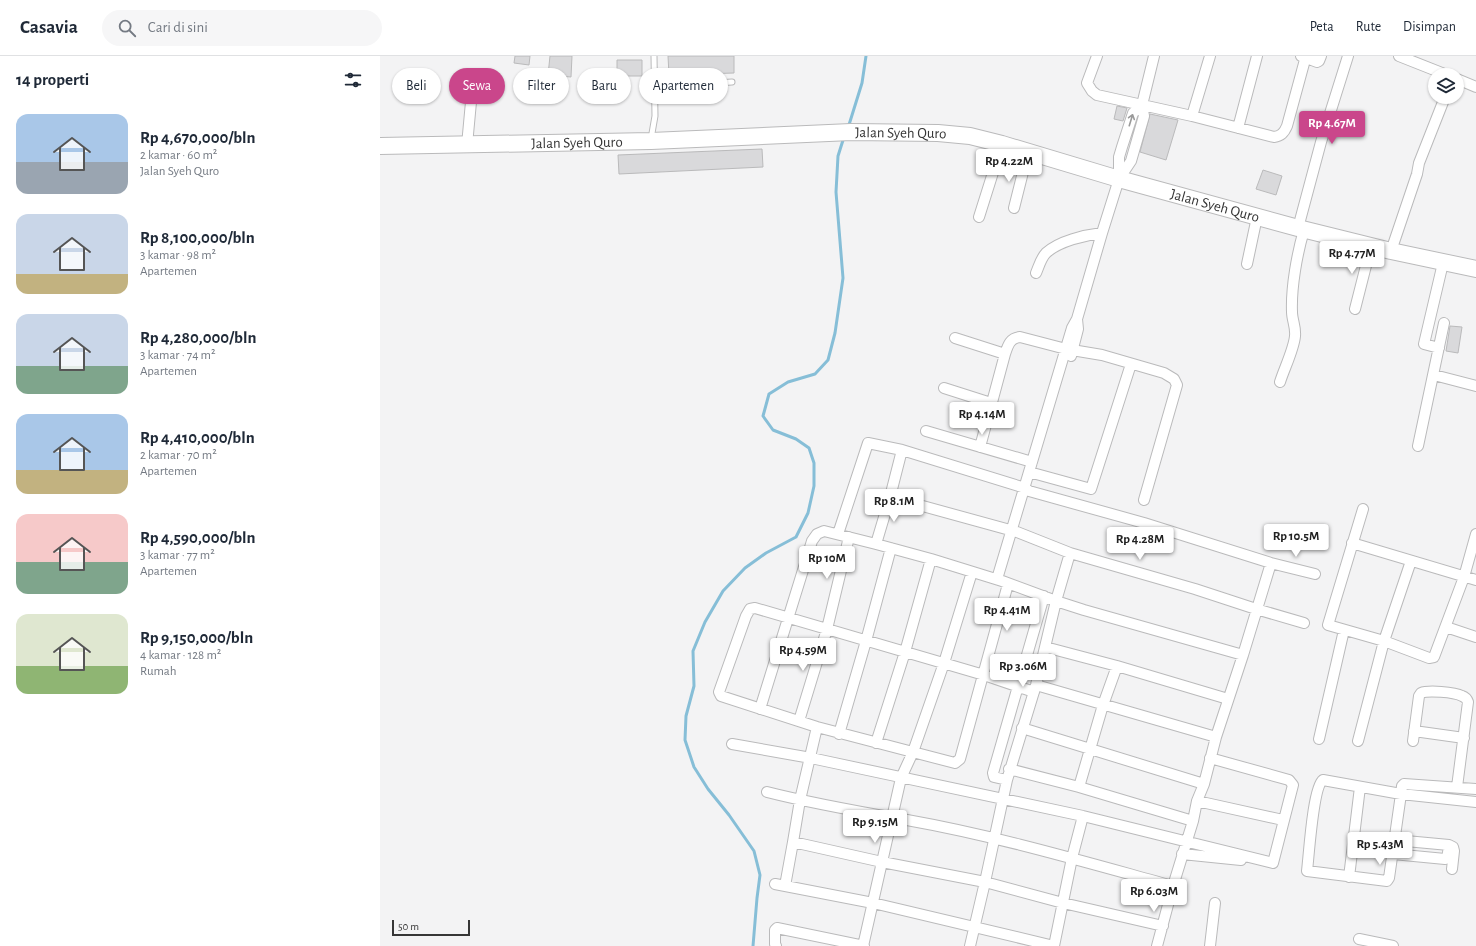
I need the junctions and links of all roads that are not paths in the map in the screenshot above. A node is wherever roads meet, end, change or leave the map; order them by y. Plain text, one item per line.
1 (654, 56) edge
2 (1097, 56) edge
3 (1154, 56) edge
4 (1210, 56) edge
5 (1257, 56) edge
6 (1304, 56) edge
7 (1320, 56) edge
8 (1348, 56) edge
9 (1399, 56) edge
10 (654, 68) edge
11 (1429, 68) edge
12 (728, 82) edge
13 (732, 82) dead end
14 (1464, 82) edge
15 (1476, 87) edge
16 (471, 104) edge
17 (655, 104) edge
18 (1442, 104) edge
19 (1142, 105) junction
20 (1192, 116) junction
21 (1238, 128) junction
22 (651, 141) junction
23 (1002, 144) junction
24 (467, 145) junction
25 (380, 146) edge
26 (1028, 152) junction
27 (1119, 180) junction
28 (1014, 208) dead end
29 (979, 217) dead end
30 (1257, 217) junction
31 (1301, 229) junction
32 (1102, 233) junction
33 (1370, 246) junction
34 (1391, 251) junction
35 (1442, 263) junction
36 (1247, 264) dead end
37 (1476, 269) edge
38 (1036, 273) dead end
39 (1355, 309) dead end
40 (1444, 323) dead end
41 (955, 338) dead end
42 (1439, 348) junction
43 (1070, 349) junction
44 (1006, 354) junction
45 (1131, 364) junction
46 (1434, 375) junction
47 (1280, 382) dead end
48 (1476, 386) edge
49 (944, 388) dead end
50 (991, 403) junction
51 (926, 431) dead end
52 (980, 446) junction
53 (1418, 446) dead end
54 (902, 450) junction
55 (1032, 462) junction
56 (1032, 472) junction
57 (1027, 490) junction
58 (890, 497) junction
59 (1144, 500) dead end
60 (1363, 509) dead end
61 (1014, 532) junction
62 (838, 534) junction
63 (849, 537) junction
64 (1476, 537) edge
65 (1352, 543) junction
66 (876, 544) junction
67 (891, 548) junction
68 (1070, 553) junction
69 (932, 559) junction
70 (1411, 561) junction
71 (1271, 562) junction
72 (972, 572) junction
73 (1315, 574) dead end
74 (1464, 577) junction
75 (1476, 580) edge
76 (1002, 581) junction
77 (1044, 596) junction
78 (1056, 601) junction
79 (1256, 609) junction
80 (789, 618) junction
81 (1304, 623) dead end
82 (1446, 627) junction
83 (827, 629) junction
84 (1344, 630) junction
85 (1476, 637) edge
86 (866, 641) junction
87 (1384, 641) junction
88 (1045, 647) junction
89 (905, 652) junction
90 (1243, 655) junction
91 (944, 663) junction
92 (1117, 666) junction
93 (984, 675) junction
94 (1018, 686) junction
95 (1035, 688) junction
96 (1228, 699) junction
97 (1103, 705) junction
98 (760, 709) junction
99 (799, 721) junction
100 (817, 727) junction
101 (1022, 728) junction
102 (840, 734) junction
103 (1216, 737) junction
104 (1464, 738) junction
105 (1320, 739) dead end
106 (1358, 741) dead end
107 (876, 742) junction
108 (732, 744) dead end
109 (1090, 750) junction
110 (913, 752) junction
111 (810, 758) junction
112 (1210, 758) junction
113 (1009, 768) junction
114 (901, 778) junction
115 (1006, 780) junction
116 (1204, 784) junction
117 (1079, 786) junction
118 (1360, 787) junction
119 (1457, 787) junction
120 (1476, 789) edge
121 (768, 792) dead end
122 (1401, 794) junction
123 (800, 800) junction
124 (1002, 800) junction
125 (1197, 801) junction
126 (1476, 802) edge
127 (1083, 816) junction
128 (893, 818) junction
129 (1284, 820) junction
130 (1193, 821) junction
131 (994, 839) junction
132 (1395, 840) junction
133 (1186, 841) junction
134 (793, 842) junction
135 (1449, 845) junction
136 (1182, 854) junction
137 (1393, 854) junction
138 (1072, 858) junction
139 (882, 862) junction
140 (1273, 863) junction
141 (1452, 869) dead end
142 (1348, 877) junction
143 (985, 882) junction
144 (775, 884) dead end
145 (785, 886) junction
146 (1173, 886) junction
147 (873, 903) junction
148 (1063, 903) junction
149 (1215, 903) dead end
150 (1163, 926) junction
151 (975, 927) junction
152 (1359, 939) dead end
153 (776, 946) edge
154 (783, 946) edge
155 (863, 946) edge
156 (970, 946) edge
157 (1054, 946) edge
158 (1157, 946) edge
159 (1210, 946) edge
160 (1393, 946) edge

1 - 10 lane
2 - 19 street
3 - 19 street
4 - 20 street
5 - 21 street
6 - 7 street
6 - 21 street
8 - 31 street
9 - 11 street
12 - 13 lane
14 - 15 street
16 - 24 street
17 - 22 lane
18 - 34 street
19 - 20 street
19 - 27 street
20 - 21 street
22 - 23 main road, Jalan Syeh Quro
22 - 24 main road, Jalan Syeh Quro
23 - 26 main road, Jalan Syeh Quro
23 - 29 street
24 - 25 main road, Jalan Syeh Quro
26 - 27 main road, Jalan Syeh Quro
26 - 28 street
27 - 30 main road, Jalan Syeh Quro
27 - 32 street
30 - 31 main road, Jalan Syeh Quro
30 - 36 street
31 - 33 main road, Jalan Syeh Quro
31 - 47 street
32 - 38 street
32 - 43 street
33 - 34 main road, Jalan Syeh Quro
33 - 39 street
34 - 35 main road, Jalan Syeh Quro
35 - 37 main road, Jalan Syeh Quro
35 - 42 street
40 - 42 street
41 - 44 street
42 - 46 street
43 - 44 street
43 - 45 street
43 - 55 street
43 - 56 street
44 - 50 street
45 - 56 street
45 - 59 street
46 - 48 street
46 - 53 street
49 - 50 street
50 - 52 street
51 - 52 street
52 - 55 street
54 - 57 street
54 - 58 street
54 - 62 street
55 - 56 street
56 - 57 street
57 - 61 street
57 - 71 street
58 - 61 street
58 - 66 street
60 - 65 street
61 - 68 street
61 - 76 street
62 - 63 street
62 - 80 street
63 - 66 street
63 - 83 street
64 - 74 street
65 - 70 street
65 - 84 street
66 - 67 street
67 - 69 street
67 - 86 street
68 - 78 street
68 - 79 street
69 - 72 street
69 - 89 street
70 - 74 street
70 - 87 street
71 - 73 street
71 - 79 street
72 - 76 street
72 - 91 street
74 - 75 street
74 - 82 street
76 - 77 street
76 - 93 street
77 - 78 street
77 - 94 street
78 - 88 street
78 - 90 street
79 - 81 street
79 - 90 street
80 - 83 street
80 - 98 street
80 - 98 street
82 - 85 street
82 - 87 street
83 - 86 street
83 - 99 street
84 - 87 street
84 - 105 street
86 - 89 street
86 - 102 street
87 - 106 street
88 - 92 street
88 - 95 street
89 - 91 street
89 - 107 street
90 - 96 street
91 - 93 street
91 - 110 street
92 - 96 street
92 - 97 street
93 - 94 street
93 - 110 street
94 - 95 street
94 - 115 street
95 - 97 street
95 - 101 street
96 - 103 street
97 - 103 street
97 - 109 street
98 - 99 street
99 - 100 street
100 - 102 street
100 - 111 street
101 - 109 street
101 - 113 street
102 - 107 street
103 - 112 street
104 - 104 street
104 - 119 street
107 - 110 street
108 - 111 street
109 - 116 street
109 - 117 street
110 - 114 street
111 - 114 street
111 - 123 street
112 - 116 street
112 - 129 street
113 - 115 street
113 - 117 street
114 - 124 street
114 - 128 street
115 - 124 street
116 - 125 street
117 - 130 street
118 - 122 street
118 - 142 street
118 - 142 street
119 - 120 street
119 - 122 street
121 - 123 street
122 - 126 street
122 - 132 street
123 - 128 street
123 - 134 street
124 - 127 street
124 - 131 street
125 - 129 street
125 - 130 street
127 - 133 street
127 - 138 street
128 - 131 street
128 - 139 street
129 - 140 street
130 - 133 street
131 - 138 street
131 - 143 street
132 - 135 street
132 - 137 street
133 - 136 street
133 - 140 street
134 - 139 street
134 - 145 street
135 - 137 street
135 - 141 street
136 - 140 street
136 - 146 street
137 - 142 street
138 - 146 street
138 - 148 street
139 - 143 street
139 - 147 street
143 - 148 street
143 - 151 street
144 - 145 street
145 - 147 street
146 - 150 street
147 - 151 street
147 - 155 street
148 - 150 street
148 - 157 street
149 - 159 street
150 - 158 street
151 - 156 street
151 - 157 street
152 - 160 street
153 - 154 street
153 - 155 street

